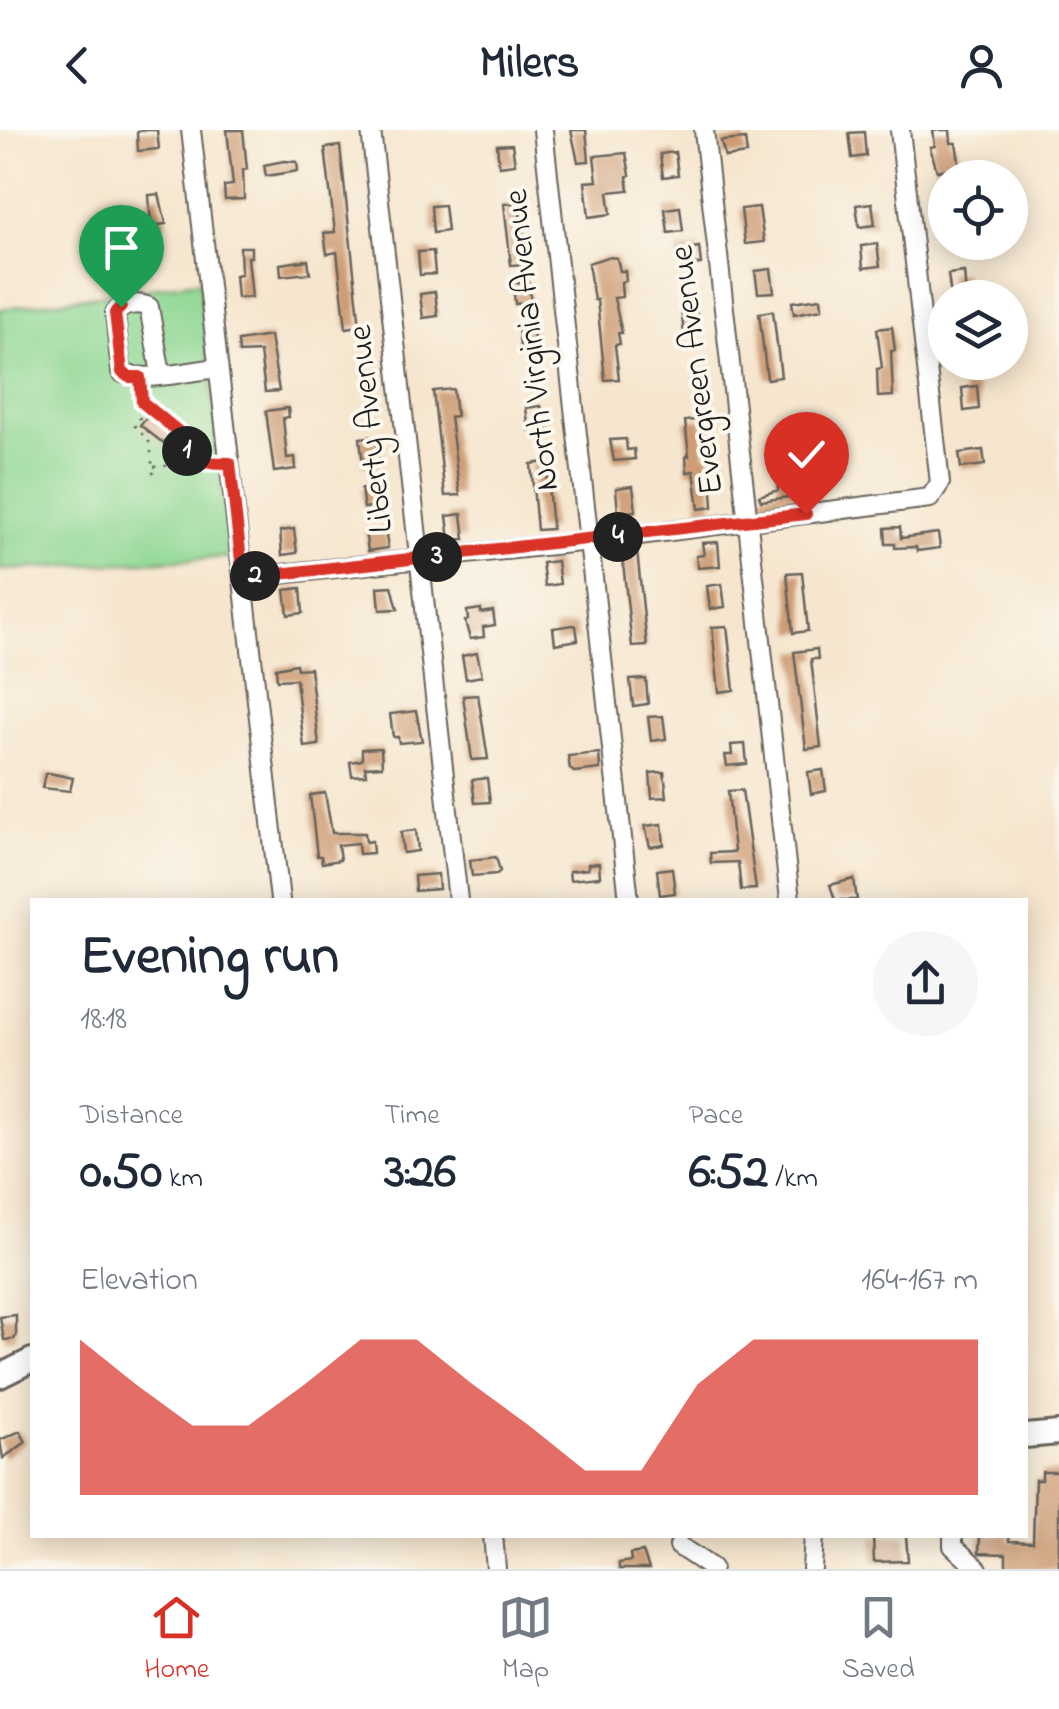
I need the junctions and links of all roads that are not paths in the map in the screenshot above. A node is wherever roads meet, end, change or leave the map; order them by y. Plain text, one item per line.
1 (191, 130) edge
2 (371, 130) edge
3 (543, 130) edge
4 (704, 130) edge
5 (900, 130) edge
6 (218, 368) junction
7 (161, 374) junction
8 (748, 520) junction
9 (588, 540) junction
10 (420, 559) junction
11 (243, 578) junction
12 (280, 898) edge
13 (458, 898) edge
14 (630, 898) edge
15 (790, 898) edge
16 (30, 1361) edge
17 (0, 1376) edge
18 (1059, 1433) edge
19 (1028, 1436) edge
20 (493, 1538) edge
21 (814, 1538) edge
22 (953, 1538) edge
23 (678, 1540) edge
24 (496, 1569) edge
25 (681, 1569) edge
26 (713, 1569) edge
27 (812, 1569) edge
28 (978, 1569) edge

1 - 6 street
2 - 10 street, Liberty Avenue
3 - 9 street, North Virginia Avenue
4 - 8 street, Evergreen Avenue
5 - 8 street
6 - 7 street
6 - 11 street
7 - 7 street
8 - 9 street
8 - 15 street, Evergreen Avenue
9 - 10 street
9 - 14 street, North Virginia Avenue
10 - 11 street
10 - 13 street, Liberty Avenue
11 - 12 street
16 - 17 main road
18 - 19 main road
20 - 24 street
21 - 27 street
22 - 28 street
23 - 25 street
23 - 26 street

